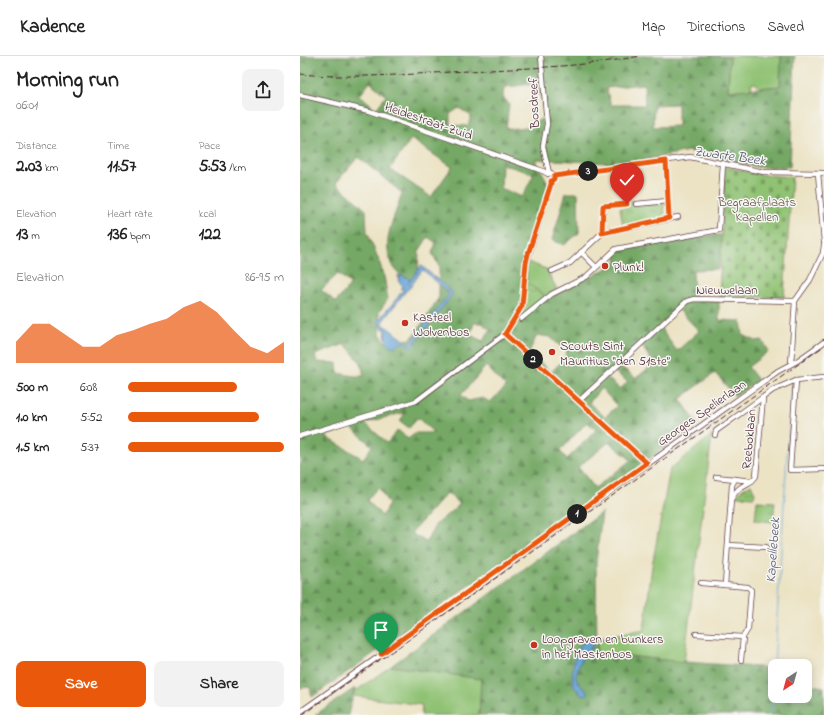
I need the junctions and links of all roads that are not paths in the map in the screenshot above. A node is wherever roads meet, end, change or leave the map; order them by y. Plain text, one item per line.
1 (541, 56) edge
2 (300, 95) edge
3 (666, 161) junction
4 (723, 163) junction
5 (818, 173) junction
6 (824, 173) edge
7 (548, 174) junction
8 (554, 176) junction
9 (551, 181) junction
10 (668, 201) junction
11 (627, 204) dead end
12 (636, 204) dead end
13 (823, 213) edge
14 (678, 217) dead end
15 (669, 218) junction
16 (602, 233) junction
17 (824, 242) edge
18 (824, 246) edge
19 (582, 252) junction
20 (596, 267) junction
21 (552, 271) dead end
22 (794, 301) junction
23 (521, 319) dead end
24 (505, 334) junction
25 (824, 342) edge
26 (791, 364) junction
27 (824, 376) edge
28 (796, 380) junction
29 (763, 398) junction
30 (579, 401) junction
31 (715, 435) dead end
32 (300, 436) edge
33 (647, 463) junction
34 (824, 469) edge
35 (716, 478) dead end
36 (735, 479) junction
37 (752, 481) junction
38 (731, 500) junction
39 (728, 545) junction
40 (766, 547) dead end
41 (701, 583) dead end
42 (725, 585) junction
43 (696, 634) dead end
44 (743, 637) junction
45 (741, 660) dead end
46 (300, 712) edge

1 - 7 street, Bosdreef
2 - 7 street, Heidestraat-Zuid
3 - 4 street
3 - 8 street
3 - 10 street
4 - 5 street
4 - 20 street
5 - 6 street
5 - 13 street
7 - 8 street
7 - 9 street
8 - 9 street
9 - 24 street
10 - 12 street
10 - 15 street
11 - 16 street
13 - 17 street
14 - 15 street
15 - 16 street
16 - 19 street
18 - 22 street
19 - 20 street
19 - 21 street
20 - 23 street
22 - 26 street
22 - 30 street, Nieuwelaan
24 - 30 street
24 - 32 street
25 - 26 street, Georges Spelierlaan
26 - 33 street, Georges Spelierlaan
27 - 28 street
28 - 29 street
28 - 34 street
29 - 31 street
29 - 37 street, Reeboklaan
30 - 33 street
33 - 46 street, Georges Spelierlaan
35 - 36 street, Reeboklaan
36 - 37 street, Reeboklaan
36 - 38 street, Reeboklaan
37 - 38 street, Reeboklaan
38 - 39 street, Reeboklaan
39 - 40 street
39 - 42 street, Reeboklaan
41 - 42 street
42 - 44 street
43 - 44 street
44 - 45 street

